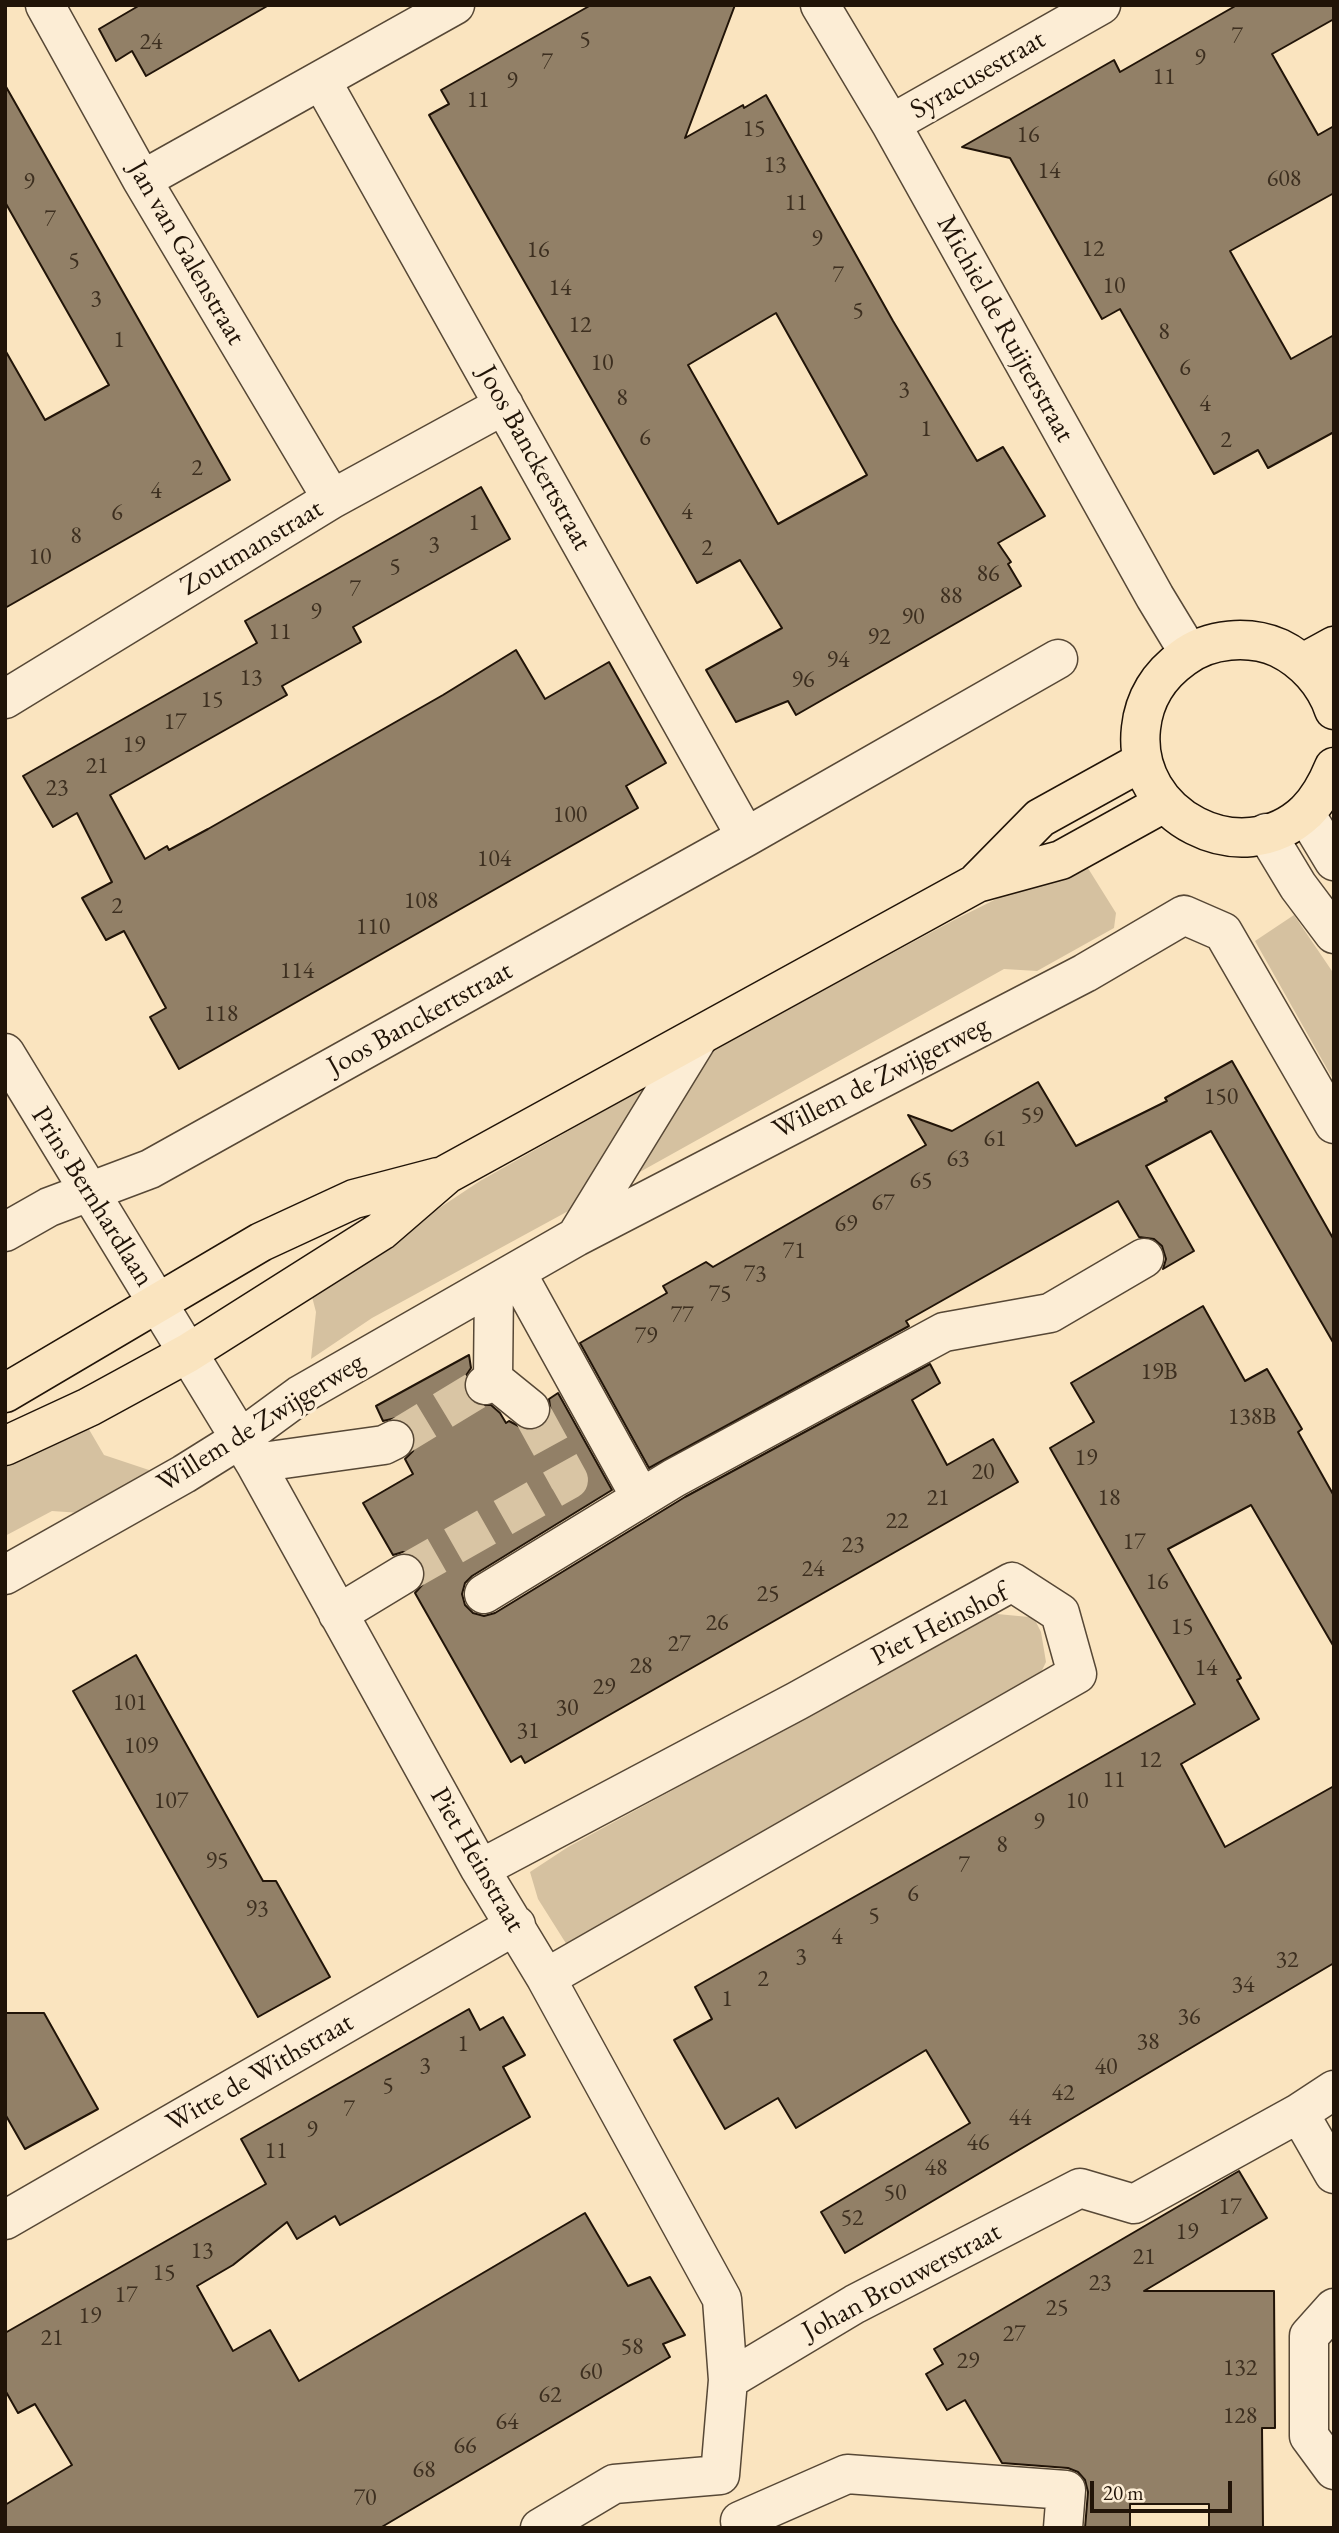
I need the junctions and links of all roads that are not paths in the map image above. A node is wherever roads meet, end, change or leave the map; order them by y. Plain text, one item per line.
1 (45, 5) edge
2 (456, 5) edge
3 (820, 5) edge
4 (1101, 5) edge
5 (321, 80) junction
6 (891, 124) junction
7 (142, 180) junction
8 (504, 405) junction
9 (331, 499) junction
10 (1189, 653) junction
11 (1319, 655) edge
12 (1058, 659) dead end
13 (5, 699) edge
14 (1334, 708) edge
15 (1143, 761) junction
16 (1334, 767) edge
17 (1164, 803) junction
18 (1305, 813) junction
19 (1266, 834) junction
20 (747, 837) junction
21 (1334, 861) edge
22 (977, 883) junction
23 (1334, 934) edge
24 (698, 1038) junction
25 (5, 1053) edge
26 (1334, 1124) edge
27 (447, 1174) junction
28 (88, 1192) junction
29 (5, 1232) edge
30 (576, 1237) junction
31 (1144, 1258) dead end
32 (505, 1278) junction
33 (158, 1304) junction
34 (188, 1353) junction
35 (5, 1393) edge
36 (530, 1409) tunnel mouth
37 (394, 1440) tunnel mouth
38 (5, 1446) edge
39 (247, 1451) junction
40 (641, 1497) junction
41 (404, 1574) tunnel mouth
42 (5, 1575) edge
43 (484, 1594) dead end
44 (338, 1614) junction
45 (480, 1869) junction
46 (516, 1926) junction
47 (546, 1978) junction
48 (1334, 2090) edge
49 (1299, 2113) junction
50 (1334, 2174) edge
51 (5, 2220) edge
52 (1334, 2308) edge
53 (728, 2380) junction
54 (1334, 2470) edge
55 (720, 2476) junction
56 (741, 2525) edge
57 (540, 2528) edge
58 (1063, 2528) edge

1 - 7 street, Jan van Galenstraat
2 - 5 street
3 - 6 street, Michiel de Ruijterstraat
4 - 6 street, Syracusestraat
5 - 7 street
5 - 8 street, Joos Banckertstraat
6 - 10 street, Michiel de Ruijterstraat
7 - 9 street, Jan van Galenstraat
8 - 9 street, Zoutmanstraat
8 - 20 street, Joos Banckertstraat
9 - 13 street, Zoutmanstraat
10 - 11 main road
10 - 15 main road
11 - 14 main road
12 - 20 street, Joos Banckertstraat
15 - 17 main road
15 - 22 main road, Willem de Zwijgerweg
16 - 18 main road
17 - 19 main road
17 - 22 main road, Willem de Zwijgerweg
18 - 19 main road
18 - 21 street
19 - 23 street
20 - 28 street, Joos Banckertstraat
22 - 24 main road, Willem de Zwijgerweg
24 - 27 main road, Willem de Zwijgerweg
24 - 30 street, Willem de Zwijgerweg
25 - 28 street, Prins Bernhardlaan
26 - 30 street, Willem de Zwijgerweg
27 - 33 main road, Willem de Zwijgerweg
27 - 34 main road, Willem de Zwijgerweg
28 - 29 street
28 - 33 street, Prins Bernhardlaan
30 - 32 street, Willem de Zwijgerweg
31 - 40 street
32 - 36 street
32 - 39 street, Willem de Zwijgerweg
32 - 40 street
33 - 34 street, Prins Bernhardlaan
33 - 35 main road, Willem de Zwijgerweg
34 - 38 main road, Willem de Zwijgerweg
34 - 39 street, Piet Heinstraat
37 - 39 street
39 - 42 street, Willem de Zwijgerweg
39 - 44 street, Piet Heinstraat
40 - 43 street
41 - 44 street
44 - 45 street, Piet Heinstraat
45 - 46 street, Piet Heinstraat
45 - 47 street, Piet Heinshof
46 - 47 street, Piet Heinstraat
46 - 51 street, Witte de Withstraat
47 - 53 street, Piet Heinstraat
48 - 49 street, Johan Brouwerstraat
49 - 50 street
49 - 53 street, Johan Brouwerstraat
52 - 54 street
53 - 55 street
55 - 56 street
55 - 57 street
56 - 58 street

